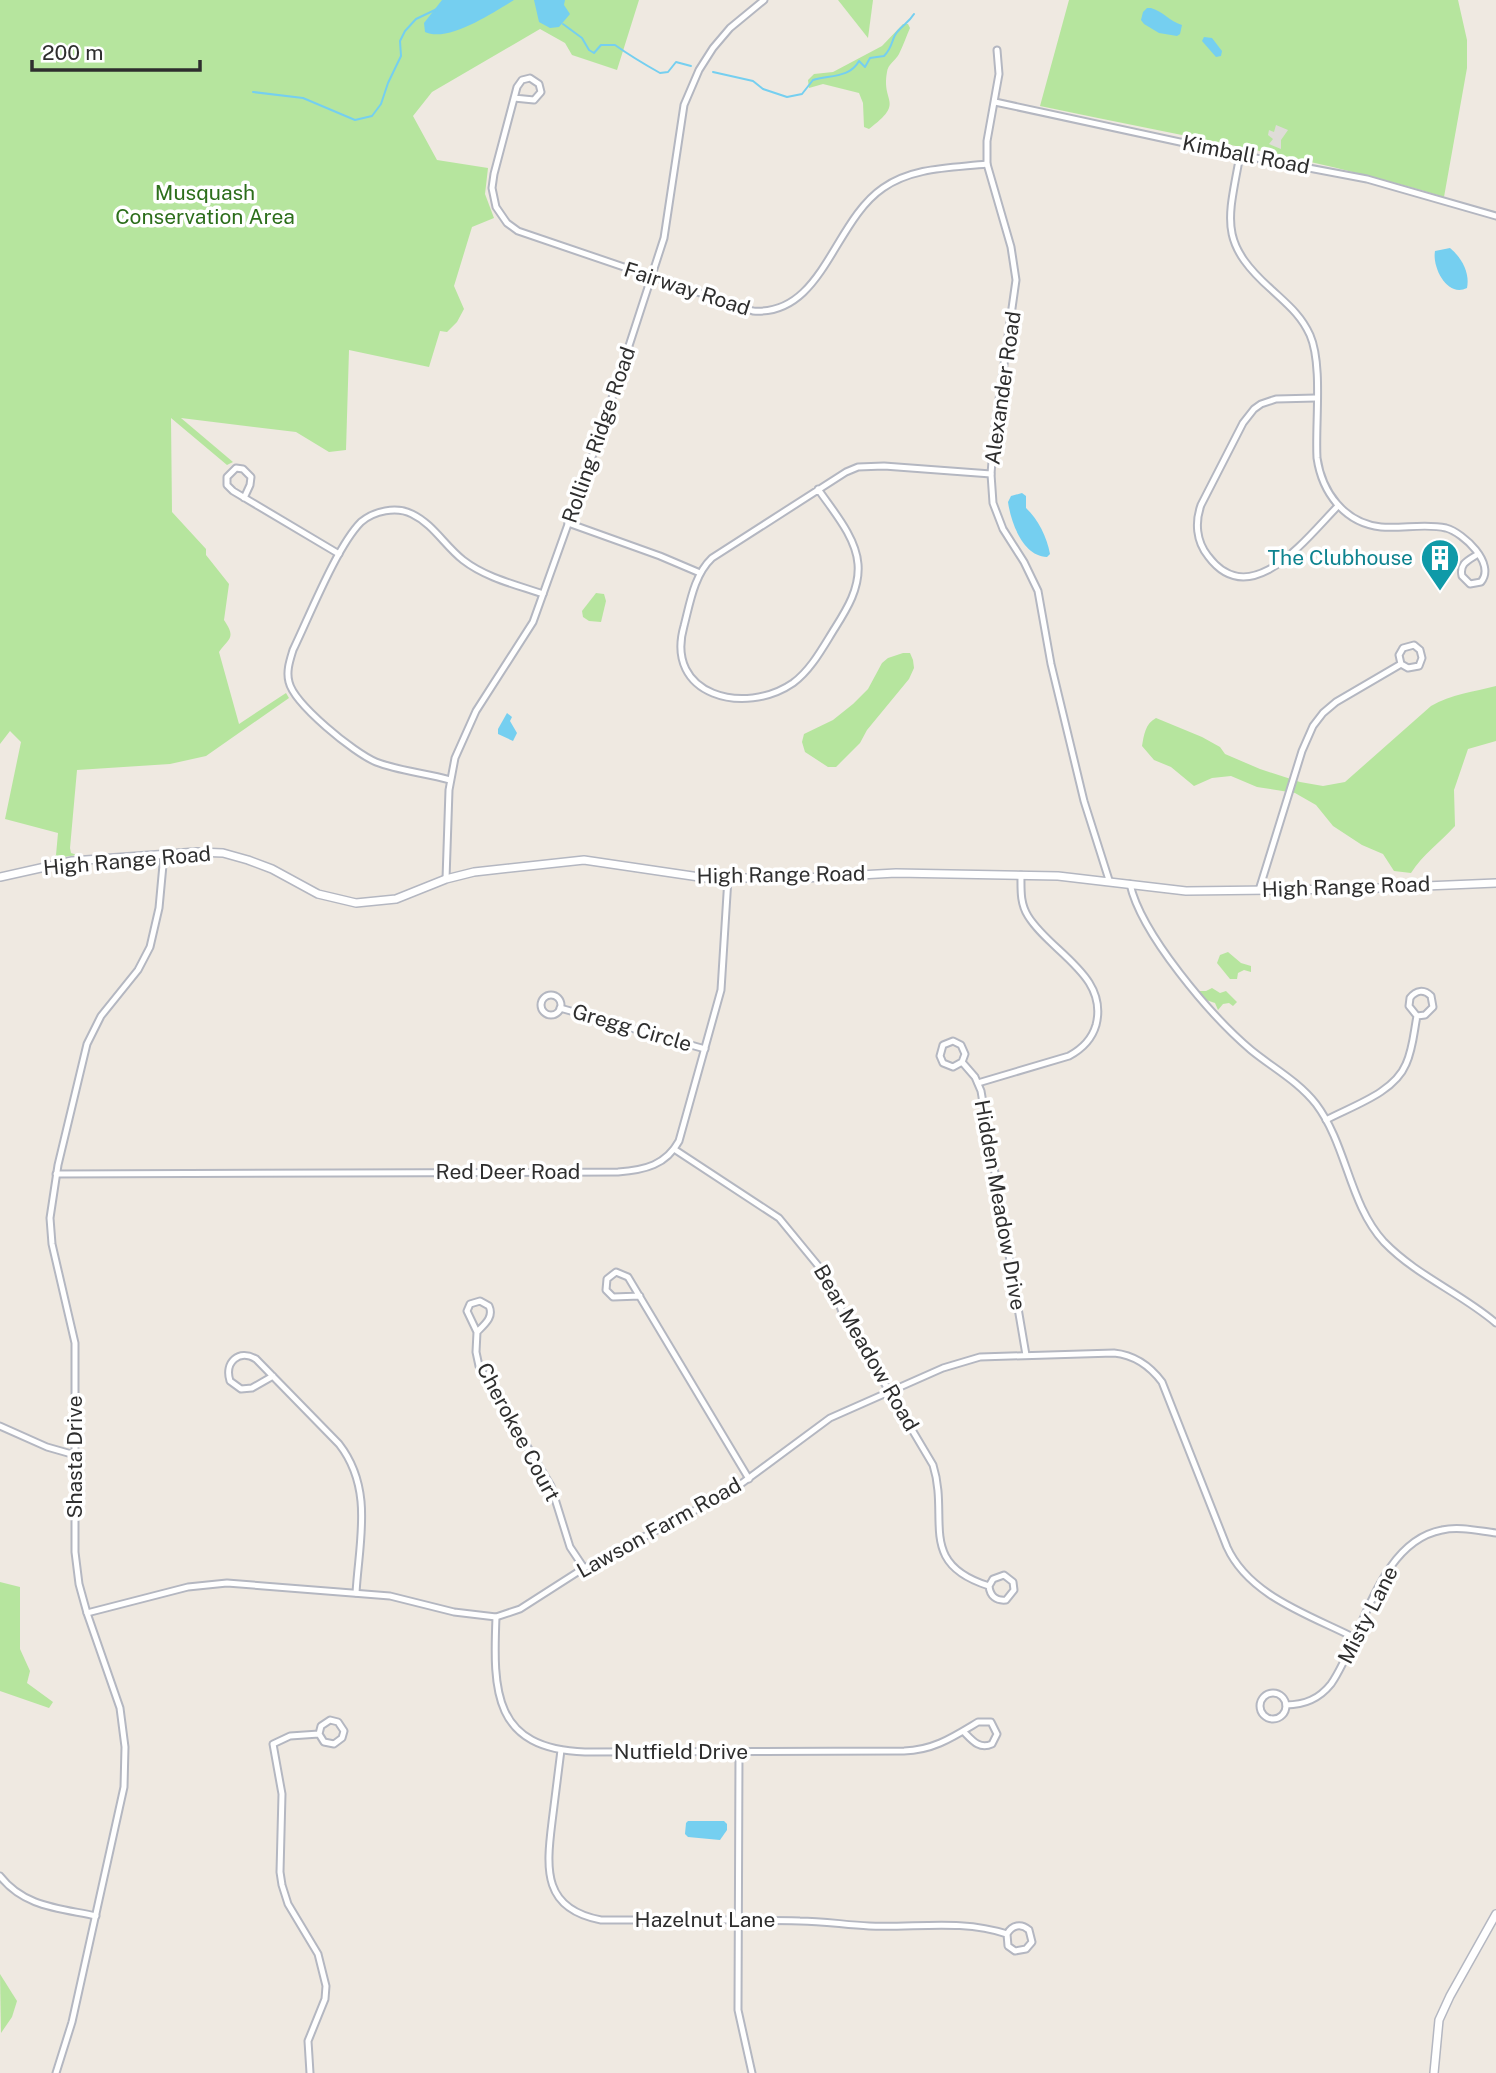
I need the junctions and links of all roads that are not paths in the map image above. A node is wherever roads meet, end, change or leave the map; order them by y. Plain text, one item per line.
1 (764, 0) edge
2 (997, 50) dead end
3 (514, 99) junction
4 (995, 102) junction
5 (1240, 155) junction
6 (986, 164) junction
7 (1496, 216) edge
8 (651, 278) junction
9 (1316, 398) junction
10 (991, 474) junction
11 (818, 489) junction
12 (244, 498) junction
13 (1338, 506) junction
14 (568, 523) junction
15 (340, 554) junction
16 (1478, 554) junction
17 (700, 573) junction
18 (542, 594) junction
19 (1401, 664) junction
20 (450, 780) junction
21 (164, 854) junction
22 (1021, 875) junction
23 (0, 877) edge
24 (446, 878) junction
25 (728, 878) junction
26 (1109, 880) junction
27 (1496, 883) edge
28 (1130, 884) junction
29 (1259, 890) junction
30 (560, 1008) dead end
31 (1417, 1016) junction
32 (705, 1049) junction
33 (962, 1062) junction
34 (978, 1083) junction
35 (1326, 1120) junction
36 (674, 1149) junction
37 (56, 1174) junction
38 (640, 1296) junction
39 (1496, 1323) edge
40 (477, 1332) junction
41 (1026, 1354) junction
42 (273, 1377) junction
43 (889, 1391) junction
44 (0, 1426) edge
45 (75, 1455) junction
46 (749, 1479) junction
47 (1496, 1533) edge
48 (584, 1568) junction
49 (989, 1586) junction
50 (356, 1593) junction
51 (87, 1613) junction
52 (496, 1617) junction
53 (1355, 1638) junction
54 (1286, 1705) junction
55 (963, 1731) junction
56 (319, 1734) junction
57 (561, 1750) junction
58 (739, 1752) junction
59 (0, 1876) edge
60 (1496, 1914) edge
61 (96, 1916) junction
62 (738, 1920) junction
63 (1007, 1934) junction
64 (56, 2073) edge
65 (310, 2073) edge
66 (752, 2073) edge
67 (1434, 2073) edge

1 - 8 street, Rolling Ridge Road
2 - 4 street, Alexander Road
3 - 3 street
3 - 8 street, Fairway Road
4 - 5 street, Kimball Road
4 - 6 street, Alexander Road
5 - 7 street, Kimball Road
5 - 9 street
6 - 8 street, Fairway Road
6 - 10 street, Alexander Road
8 - 14 street, Rolling Ridge Road
9 - 13 street
9 - 13 street
10 - 11 street
10 - 26 street, Alexander Road
11 - 17 street
11 - 17 street
12 - 12 street
12 - 15 street
13 - 16 street
14 - 17 street
14 - 18 street, Rolling Ridge Road
15 - 18 street
15 - 20 street
16 - 16 street
18 - 20 street, Rolling Ridge Road
19 - 19 street
19 - 29 street
20 - 24 street, Rolling Ridge Road
21 - 23 street, High Range Road
21 - 24 street, High Range Road
21 - 37 street, Shasta Drive
22 - 25 street, High Range Road
22 - 26 street, High Range Road
22 - 34 street
24 - 25 street, High Range Road
25 - 32 street
26 - 28 street, High Range Road
27 - 29 street, High Range Road
28 - 29 street, High Range Road
28 - 35 street
30 - 32 street, Gregg Circle
31 - 31 street
31 - 35 street
32 - 36 street
33 - 33 street, Hidden Meadow Drive
33 - 34 street, Hidden Meadow Drive
34 - 41 street, Hidden Meadow Drive
35 - 39 street
36 - 37 street, Red Deer Road
36 - 43 street, Bear Meadow Road
37 - 45 street, Shasta Drive
38 - 38 street
38 - 46 street
40 - 40 street, Cherokee Court
40 - 48 street, Cherokee Court
41 - 43 street, Lawson Farm Road
41 - 53 street, Lawson Farm Road
42 - 42 street
42 - 50 street
43 - 46 street, Lawson Farm Road
43 - 49 street, Bear Meadow Road
44 - 45 street
45 - 51 street, Shasta Drive
46 - 48 street, Lawson Farm Road
47 - 53 street, Misty Lane
48 - 52 street, Lawson Farm Road
49 - 49 street, Bear Meadow Road
50 - 51 street, Lawson Farm Road
50 - 52 street, Lawson Farm Road
51 - 61 street, Shasta Drive
52 - 57 street, Nutfield Drive
53 - 54 street, Misty Lane
54 - 54 street, Misty Lane
55 - 55 street, Nutfield Drive
55 - 58 street, Nutfield Drive
56 - 56 street
56 - 65 street
57 - 58 street, Nutfield Drive
57 - 62 street, Hazelnut Lane
58 - 62 street
59 - 61 street
60 - 67 street
61 - 64 street, Shasta Drive
62 - 63 street, Hazelnut Lane
62 - 66 street
63 - 63 street, Hazelnut Lane

